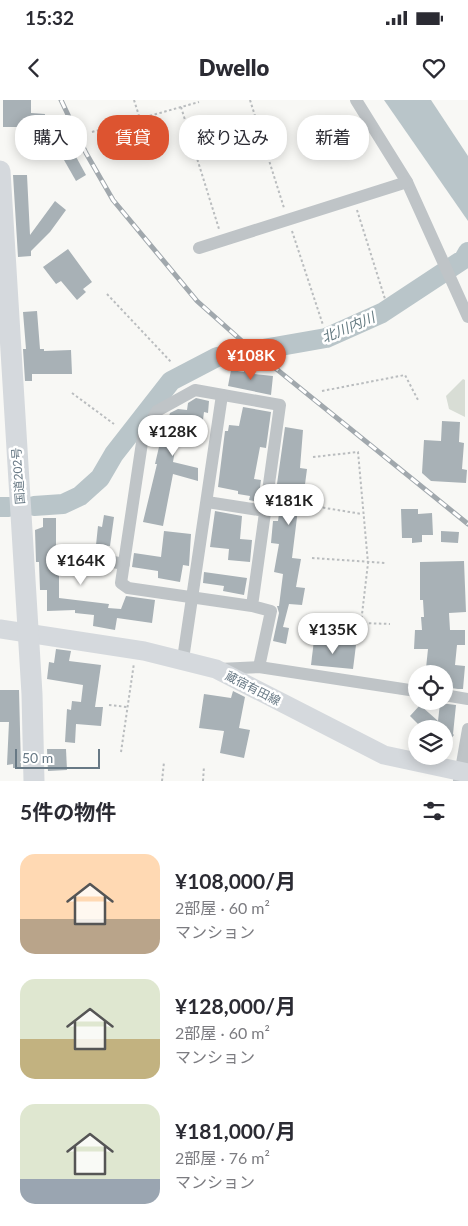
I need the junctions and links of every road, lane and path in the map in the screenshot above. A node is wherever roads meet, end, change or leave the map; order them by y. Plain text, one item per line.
1 (134, 100) edge
2 (250, 100) edge
3 (356, 100) edge
4 (200, 102) dead end
5 (181, 107) junction
6 (139, 115) edge
7 (154, 115) edge
8 (97, 131) edge
9 (92, 132) dead end
10 (0, 171) edge
11 (407, 182) junction
12 (356, 207) dead end
13 (285, 212) dead end
14 (291, 228) dead end
15 (220, 233) dead end
16 (199, 248) dead end
17 (107, 294) dead end
18 (385, 299) dead end
19 (468, 317) edge
20 (323, 325) dead end
21 (172, 363) dead end
22 (322, 391) dead end
23 (72, 393) dead end
24 (222, 395) junction
25 (418, 400) dead end
26 (114, 424) dead end
27 (312, 458) dead end
28 (207, 502) junction
29 (313, 506) dead end
30 (265, 511) junction
31 (362, 514) junction
32 (312, 558) dead end
33 (97, 559) dead end
34 (368, 562) junction
35 (386, 563) dead end
36 (124, 564) junction
37 (194, 597) junction
38 (252, 606) junction
39 (390, 624) dead end
40 (0, 629) edge
41 (28, 633) junction
42 (183, 659) junction
43 (134, 662) dead end
44 (259, 667) junction
45 (216, 669) junction
46 (408, 690) edge
47 (453, 696) edge
48 (468, 699) edge
49 (109, 705) dead end
50 (128, 708) junction
51 (468, 728) edge
52 (121, 752) dead end
53 (164, 762) dead end
54 (204, 766) dead end
55 (462, 775) edge
56 (34, 781) edge
57 (162, 781) edge
58 (203, 781) edge

1 - 6 path
2 - 13 path
3 - 11 street
4 - 5 path
5 - 7 path
5 - 15 path
8 - 9 path
10 - 41 highway, 国道202号
11 - 16 street
11 - 19 street
12 - 18 path
14 - 20 path
17 - 21 path
22 - 25 path
23 - 26 path
24 - 28 street
24 - 30 street
24 - 36 street
27 - 31 path
28 - 30 street
28 - 37 street
29 - 31 path
30 - 38 street
31 - 34 path
32 - 34 path
33 - 36 street
34 - 35 path
34 - 39 path
36 - 37 street
37 - 38 street
37 - 42 street
38 - 44 street
40 - 41 main road, 蔵宿有田線
41 - 42 main road, 蔵宿有田線
41 - 56 highway, 国道202号
42 - 45 main road, 蔵宿有田線
43 - 50 path
44 - 45 street
44 - 46 street
45 - 55 main road, 蔵宿有田線
47 - 48 street
49 - 50 path
50 - 52 path
51 - 55 street
53 - 57 path
54 - 58 path

